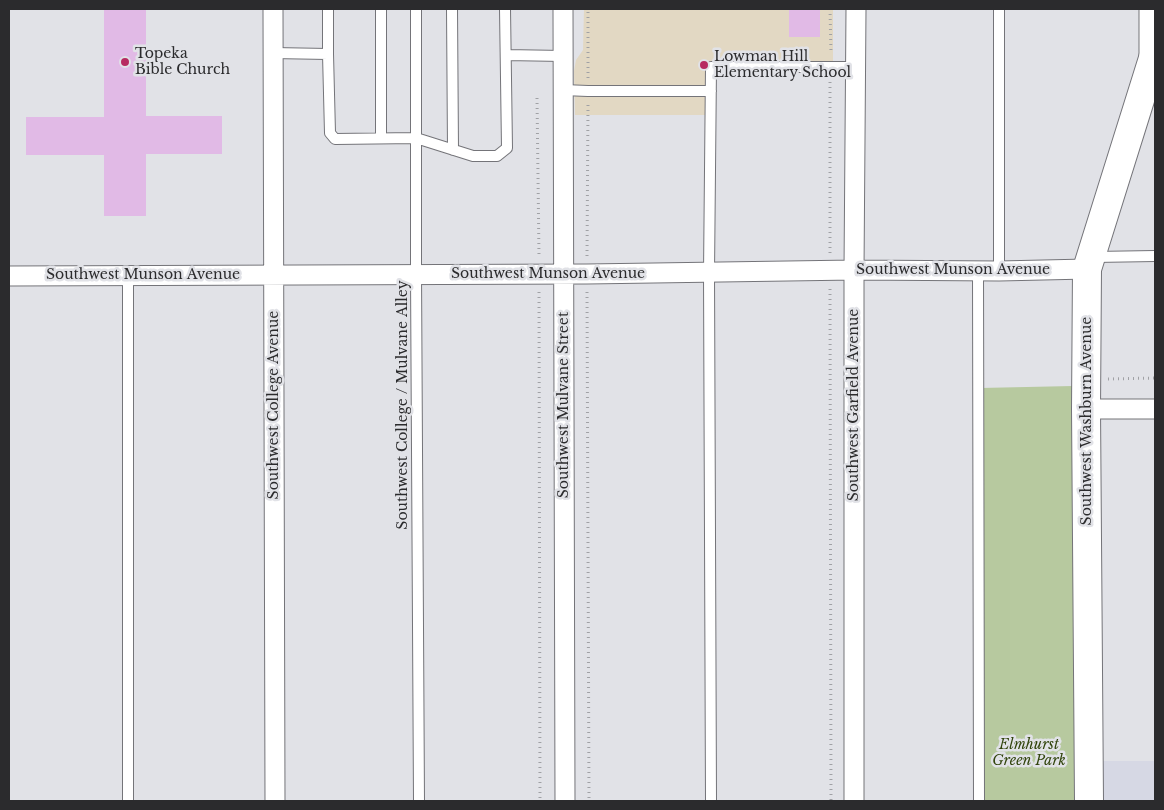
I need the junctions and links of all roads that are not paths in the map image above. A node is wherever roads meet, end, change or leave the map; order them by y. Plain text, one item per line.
1 (273, 9) edge
2 (328, 9) edge
3 (381, 9) edge
4 (416, 9) edge
5 (452, 9) edge
6 (505, 9) edge
7 (563, 9) edge
8 (856, 9) edge
9 (1000, 9) edge
10 (1149, 9) edge
11 (273, 53) junction
12 (328, 54) junction
13 (506, 55) junction
14 (563, 56) junction
15 (1152, 61) edge
16 (856, 67) junction
17 (563, 90) junction
18 (711, 91) junction
19 (381, 138) junction
20 (416, 138) junction
21 (454, 150) junction
22 (1155, 256) edge
23 (1088, 263) junction
24 (854, 270) junction
25 (978, 271) junction
26 (999, 271) junction
27 (709, 273) junction
28 (274, 274) junction
29 (416, 274) junction
30 (564, 274) junction
31 (128, 275) junction
32 (9, 276) edge
33 (1086, 409) junction
34 (1155, 409) edge
35 (128, 801) edge
36 (275, 801) edge
37 (419, 801) edge
38 (565, 801) edge
39 (711, 801) edge
40 (854, 801) edge
41 (979, 801) edge
42 (1089, 801) edge

1 - 11 street, Southwest College Avenue
2 - 12 lane
3 - 19 lane
4 - 20 lane, Southwest College / Mulvane Alley
5 - 21 lane
6 - 13 lane
7 - 14 street, Southwest Mulvane Street
8 - 16 street, Southwest Garfield Avenue
9 - 26 lane
10 - 15 street
11 - 12 lane
11 - 28 street, Southwest College Avenue
12 - 19 lane
13 - 14 lane
13 - 21 lane
14 - 17 street, Southwest Mulvane Street
15 - 23 main road, Southwest Washburn Avenue
16 - 18 lane
16 - 24 street, Southwest Garfield Avenue
17 - 18 lane
17 - 30 street, Southwest Mulvane Street
18 - 27 lane
19 - 20 lane
20 - 21 lane
20 - 29 lane, Southwest College / Mulvane Alley
22 - 23 lane
23 - 26 street, Southwest Munson Avenue
23 - 33 main road, Southwest Washburn Avenue
24 - 25 street, Southwest Munson Avenue
24 - 27 street, Southwest Munson Avenue
24 - 40 street, Southwest Garfield Avenue
25 - 26 street, Southwest Munson Avenue
25 - 41 lane
27 - 30 street, Southwest Munson Avenue
27 - 39 lane
28 - 29 street, Southwest Munson Avenue
28 - 31 street, Southwest Munson Avenue
28 - 36 street, Southwest College Avenue
29 - 30 street, Southwest Munson Avenue
29 - 37 lane, Southwest College / Mulvane Alley
30 - 38 street, Southwest Mulvane Street
31 - 32 street, Southwest Munson Avenue
31 - 35 lane
33 - 34 street
33 - 42 main road, Southwest Washburn Avenue

